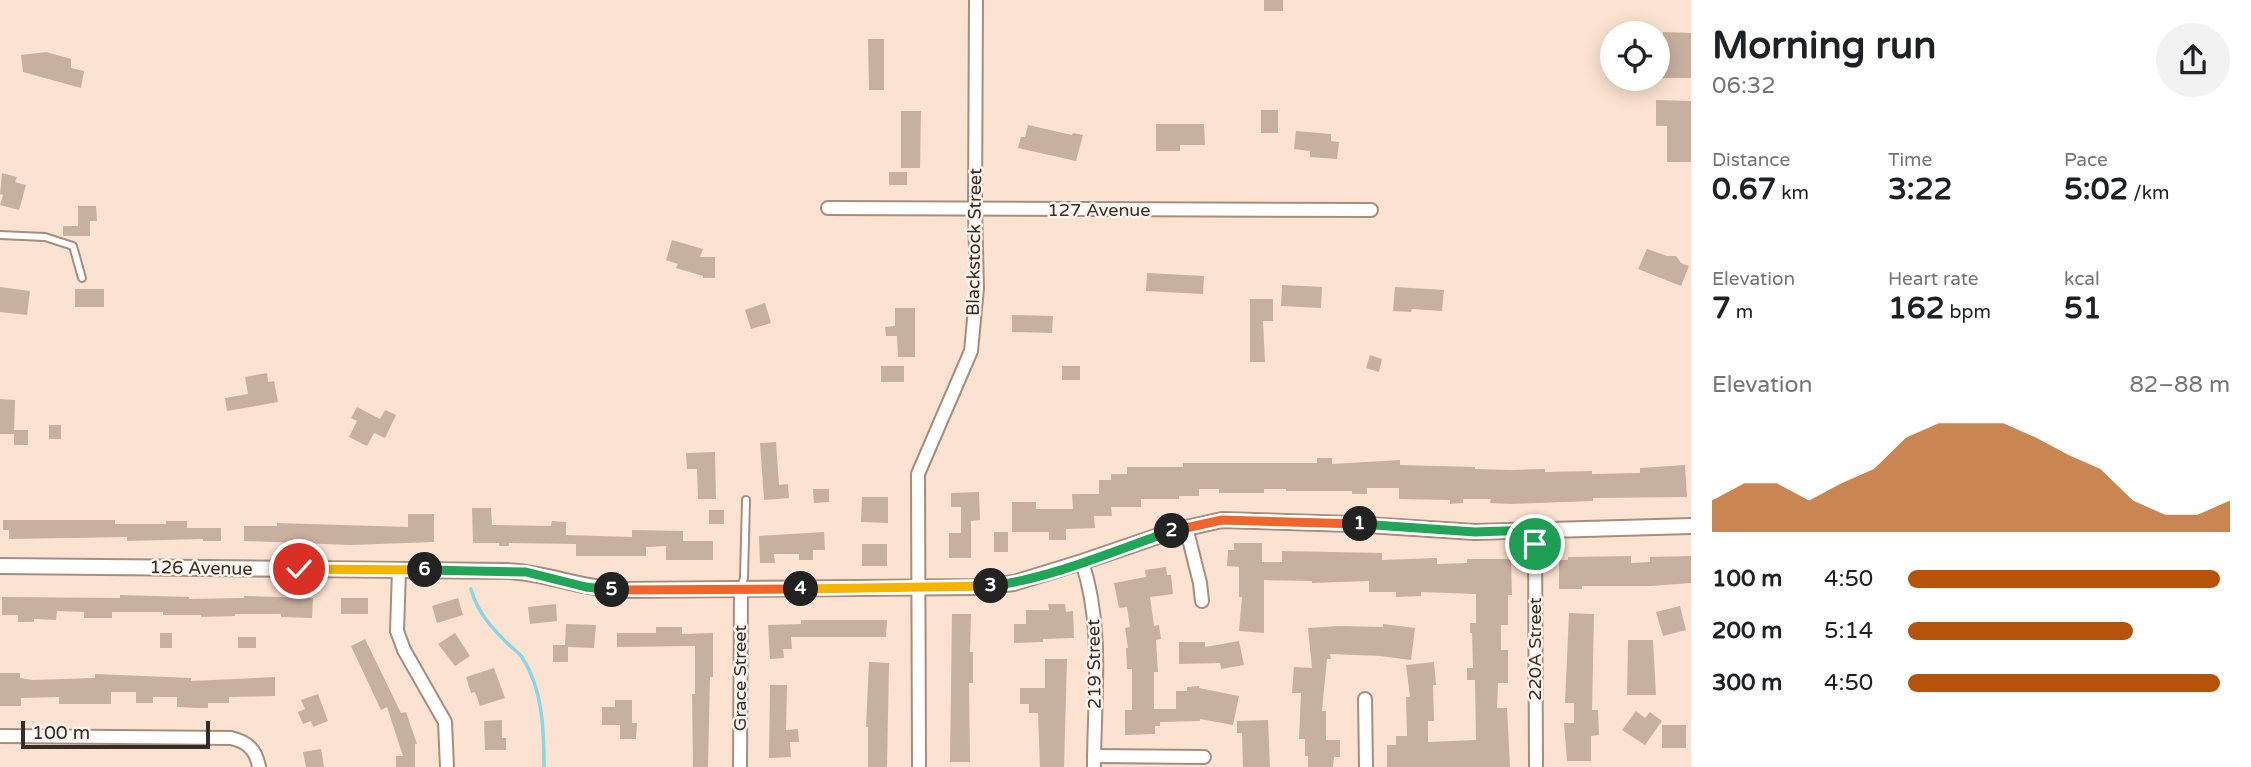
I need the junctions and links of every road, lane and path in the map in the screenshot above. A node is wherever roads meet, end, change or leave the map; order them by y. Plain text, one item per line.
1 (976, 0) edge
2 (828, 208) dead end
3 (975, 210) junction
4 (1371, 210) dead end
5 (0, 235) edge
6 (82, 278) dead end
7 (746, 500) dead end
8 (1691, 526) edge
9 (1186, 527) junction
10 (1535, 530) junction
11 (1082, 562) junction
12 (0, 566) edge
13 (399, 570) junction
14 (920, 587) junction
15 (741, 589) junction
16 (1202, 601) dead end
17 (1365, 699) dead end
18 (0, 736) edge
19 (1204, 757) dead end
20 (1094, 761) edge
21 (258, 762) edge
22 (447, 767) edge
23 (740, 767) edge
24 (919, 767) edge
25 (1366, 767) edge
26 (1536, 767) edge

1 - 3 street, Blackstock Street
2 - 3 street, 127 Avenue
3 - 4 street, 127 Avenue
3 - 14 street, Blackstock Street
5 - 6 lane
7 - 15 lane
8 - 10 street, 126 Avenue
9 - 10 street, 126 Avenue
9 - 11 street, 126 Avenue
9 - 16 street
10 - 26 street, 220A Street
11 - 14 street, 126 Avenue
11 - 20 street, 219 Street
12 - 13 street, 126 Avenue
13 - 15 street, 126 Avenue
13 - 22 street
14 - 15 street, 126 Avenue
14 - 24 street, Blackstock Street
15 - 23 street, Grace Street
17 - 25 street
18 - 21 street
19 - 20 street

